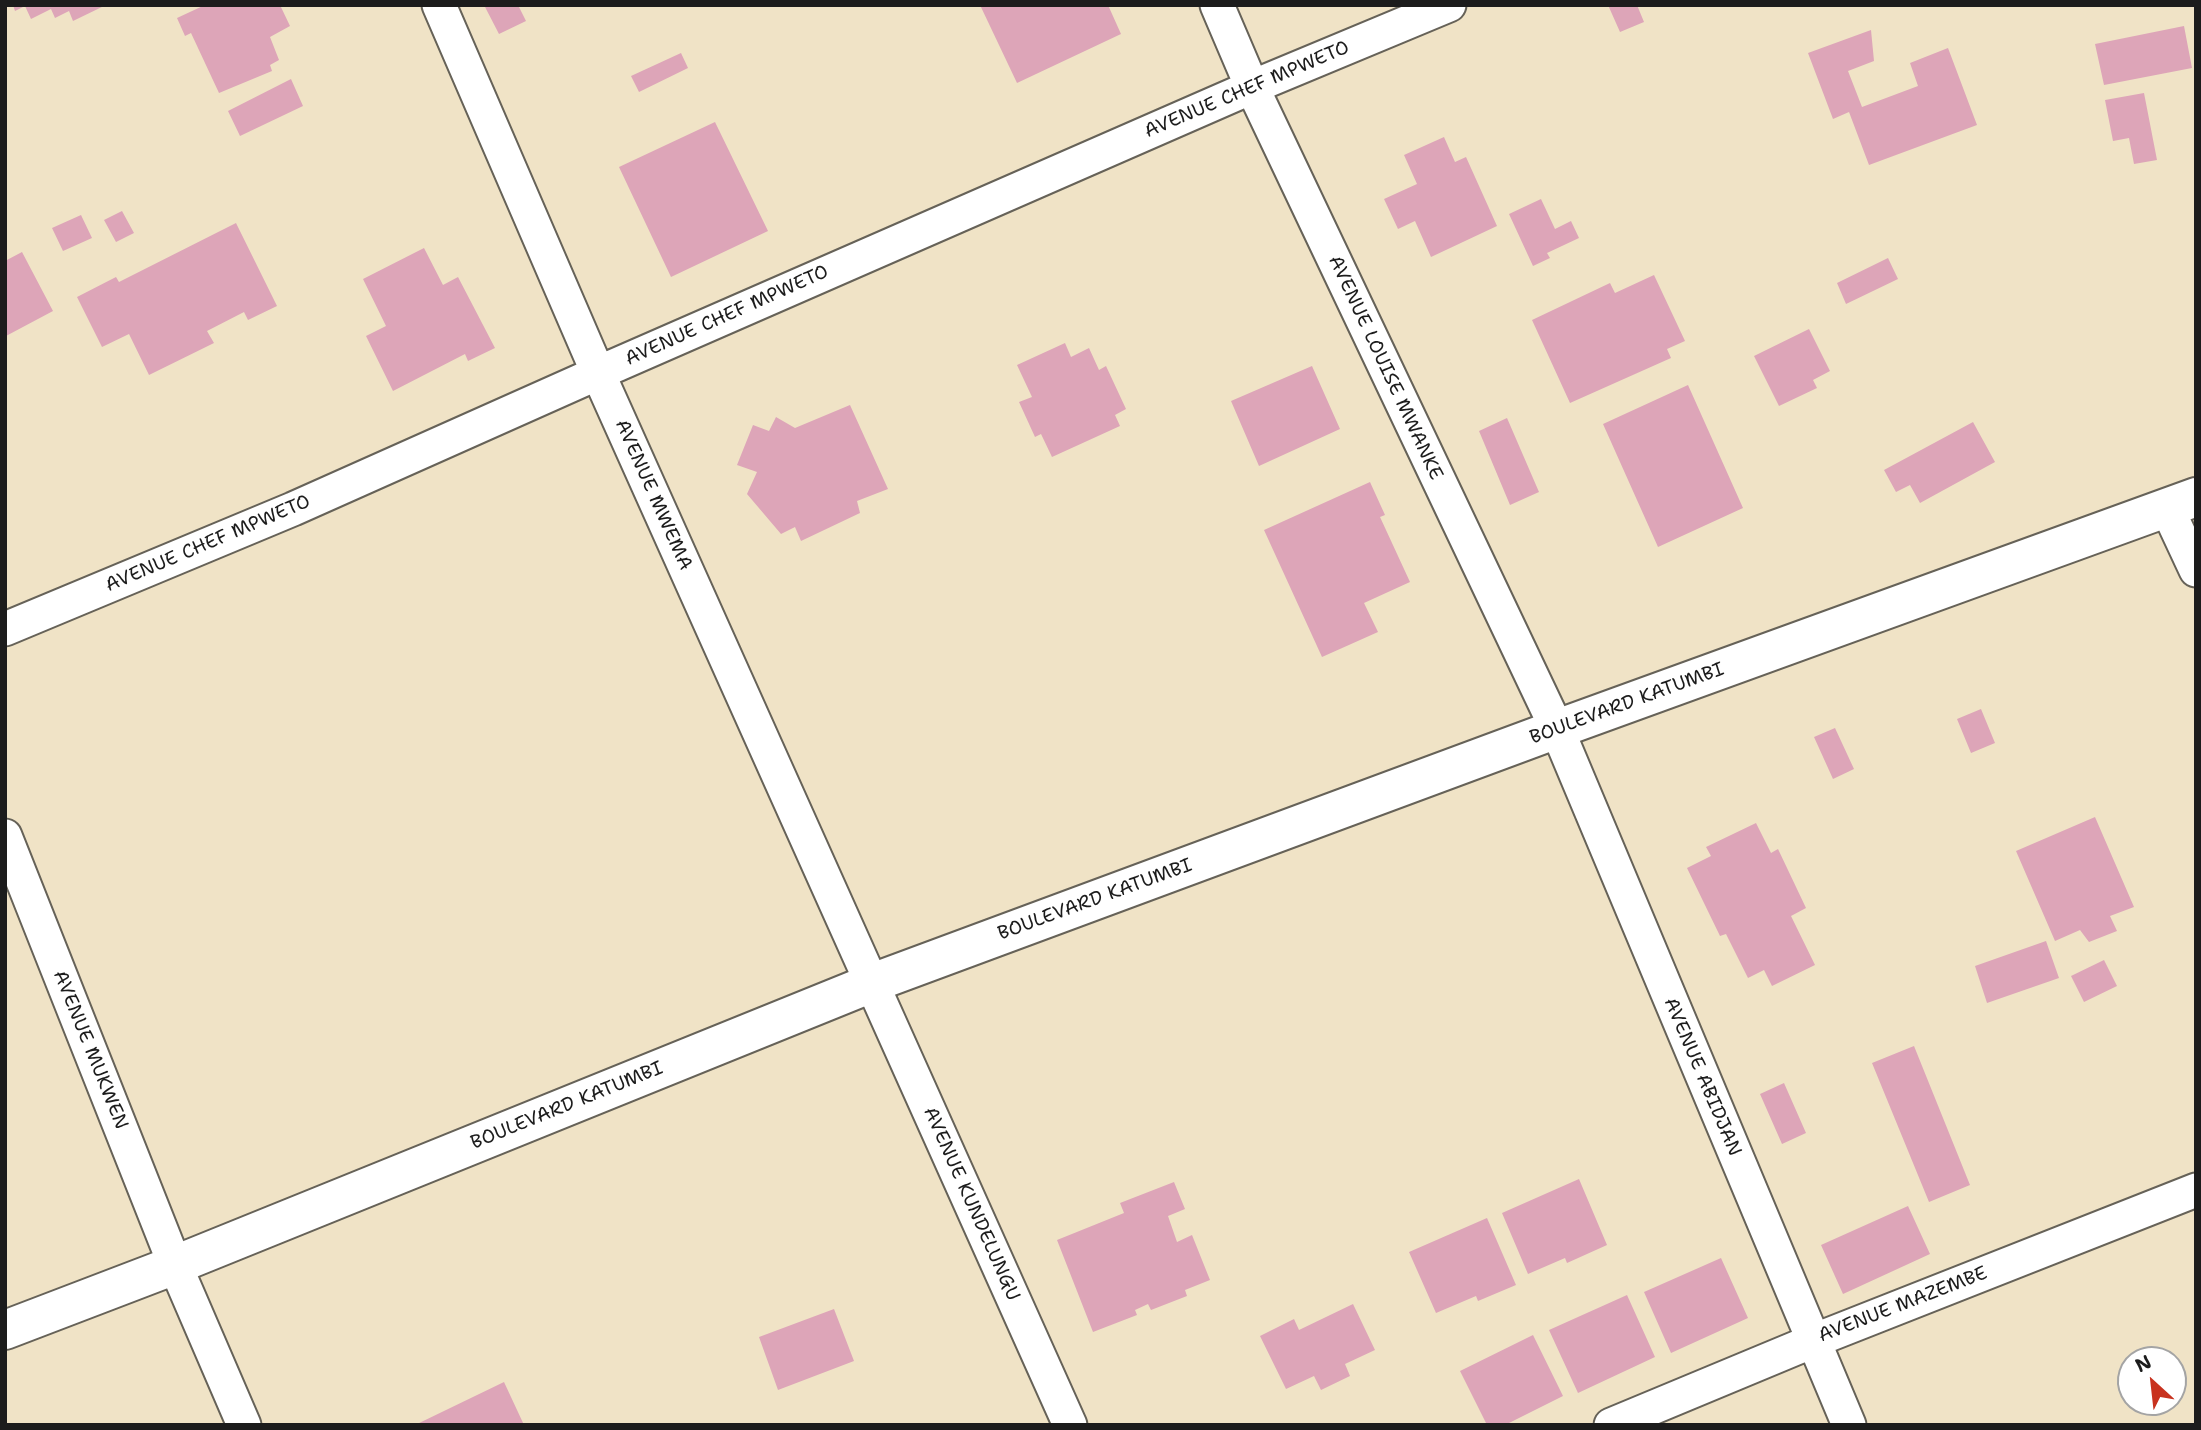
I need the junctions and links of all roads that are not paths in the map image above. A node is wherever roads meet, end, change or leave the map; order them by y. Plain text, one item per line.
1 (439, 5) edge
2 (1217, 5) edge
3 (1450, 5) edge
4 (1252, 87) junction
5 (598, 373) junction
6 (2181, 502) edge
7 (2196, 570) edge
8 (5, 629) edge
9 (1557, 729) junction
10 (5, 836) edge
11 (872, 983) junction
12 (2196, 1190) edge
13 (175, 1265) junction
14 (5, 1330) edge
15 (1813, 1341) junction
16 (244, 1425) edge
17 (1070, 1425) edge
18 (1611, 1425) edge
19 (1849, 1425) edge

1 - 5 street, AVENUE MWEMA
2 - 4 street, AVENUE LOUISE MWANKE
3 - 4 street, AVENUE CHEF MPWETO
4 - 5 street, AVENUE CHEF MPWETO
4 - 9 street, AVENUE LOUISE MWANKE
5 - 8 street, AVENUE CHEF MPWETO
5 - 11 street, AVENUE MWEMA
6 - 7 street
6 - 9 street, BOULEVARD KATUMBI
9 - 11 street, BOULEVARD KATUMBI
9 - 15 street, AVENUE ABIDJAN
10 - 13 street, AVENUE MUKWEN
11 - 13 street, BOULEVARD KATUMBI
11 - 17 street, AVENUE KUNDELUNGU
12 - 15 street, AVENUE MAZEMBE
13 - 14 street, BOULEVARD KATUMBI
13 - 16 street, AVENUE MUKWEN
15 - 18 street, AVENUE MAZEMBE
15 - 19 street, AVENUE ABIDJAN

